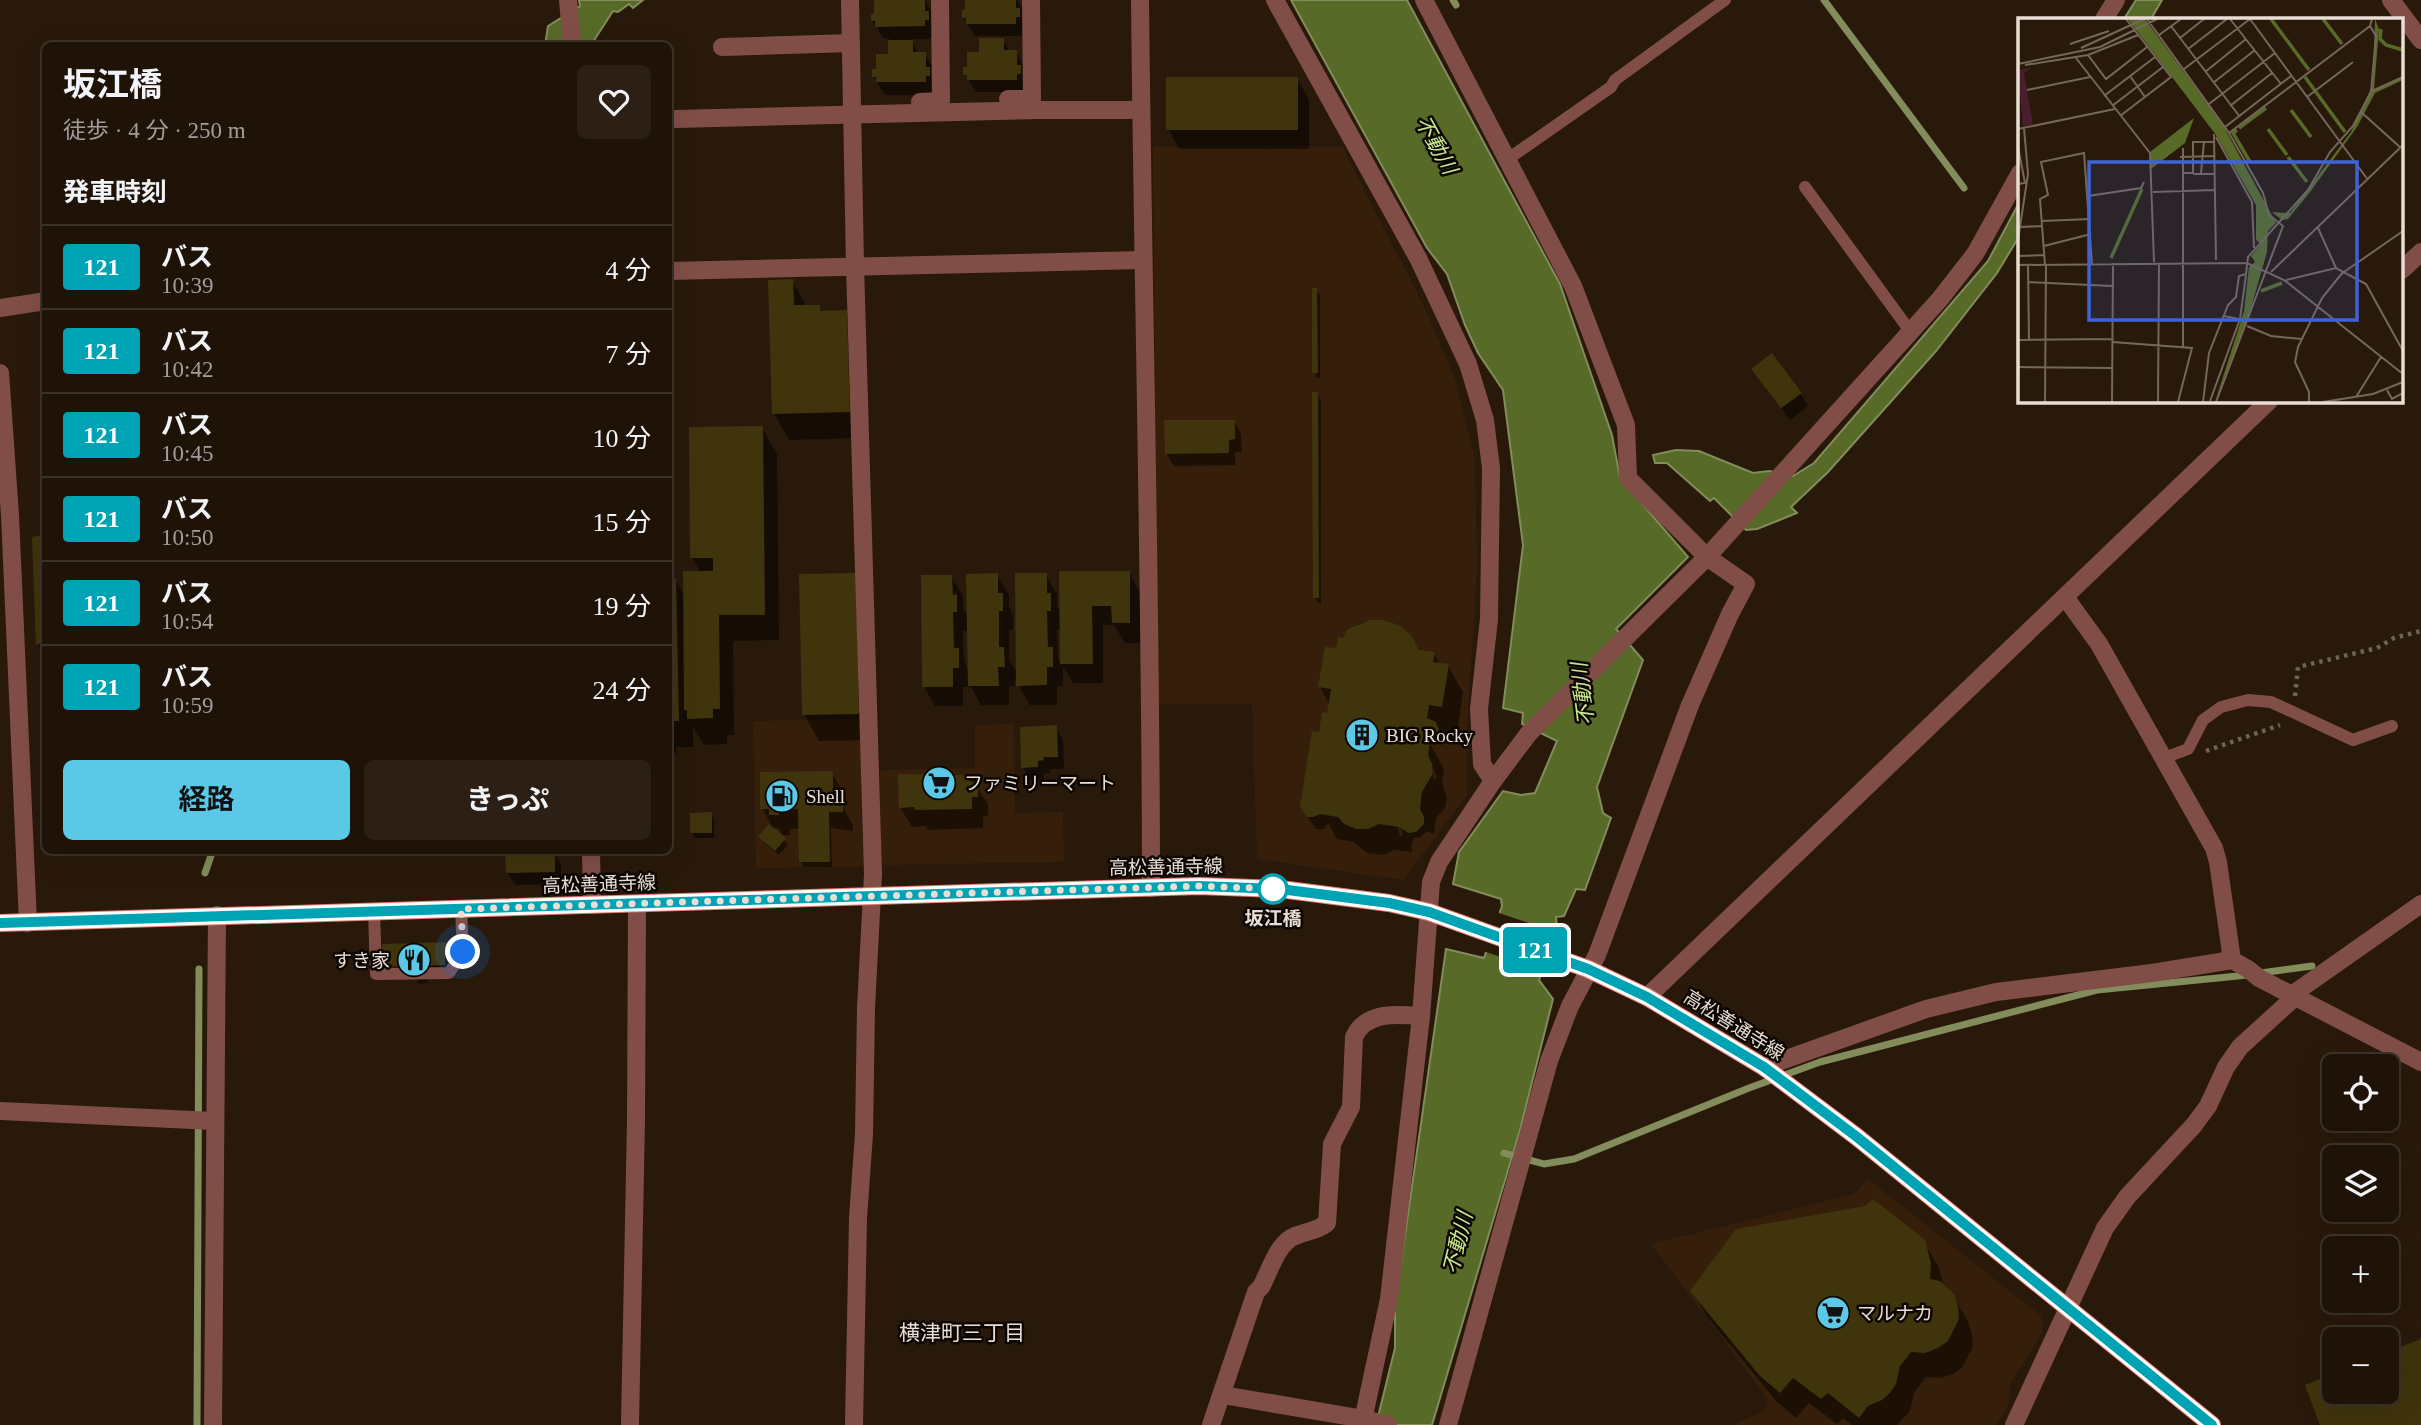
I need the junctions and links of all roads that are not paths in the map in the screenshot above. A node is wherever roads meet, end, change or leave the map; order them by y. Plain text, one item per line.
1 (850, 0) edge
2 (940, 0) edge
3 (1031, 0) edge
4 (1140, 0) edge
5 (1275, 0) edge
6 (1423, 0) edge
7 (1725, 0) edge
8 (2116, 0) edge
9 (2391, 0) edge
10 (569, 5) edge
11 (2105, 18) edge
12 (2421, 40) edge
13 (572, 42) edge
14 (851, 43) junction
15 (722, 47) dead end
16 (941, 101) junction
17 (852, 110) junction
18 (1141, 110) junction
19 (676, 119) dead end
20 (1508, 159) junction
21 (2018, 177) edge
22 (1805, 187) dead end
23 (2421, 252) edge
24 (1142, 260) junction
25 (855, 266) junction
26 (2404, 268) edge
27 (672, 271) edge
28 (42, 302) edge
29 (0, 308) edge
30 (1910, 331) junction
31 (0, 373) edge
32 (2268, 402) edge
33 (5, 515) edge
34 (1707, 557) junction
35 (2065, 597) junction
36 (8, 656) edge
37 (2392, 726) dead end
38 (2164, 758) junction
39 (1493, 781) junction
40 (591, 854) edge
41 (1151, 888) junction
42 (872, 895) junction
43 (637, 904) junction
44 (2421, 904) edge
45 (592, 905) junction
46 (461, 909) junction
47 (374, 911) junction
48 (1429, 912) junction
49 (217, 915) junction
50 (0, 923) edge
51 (28, 923) junction
52 (1588, 969) junction
53 (2246, 969) junction
54 (2294, 995) junction
55 (1647, 997) junction
56 (1421, 1016) junction
57 (2421, 1062) edge
58 (1774, 1075) junction
59 (0, 1111) edge
60 (203, 1121) junction
61 (2068, 1309) junction
62 (1223, 1395) junction
63 (1373, 1423) edge
64 (213, 1425) edge
65 (630, 1425) edge
66 (854, 1425) edge
67 (1211, 1425) edge
68 (1448, 1425) edge
69 (2014, 1425) edge
70 (2212, 1425) edge

1 - 14 street
2 - 16 street
3 - 16 street
4 - 18 street
5 - 39 street
6 - 20 street
7 - 20 lane
8 - 11 street
9 - 12 street
10 - 13 street
14 - 15 street
14 - 17 street
16 - 17 street
17 - 18 street
17 - 19 street
17 - 25 street
18 - 24 street
20 - 34 street
21 - 30 street
22 - 30 lane
23 - 26 street
24 - 25 street
24 - 41 street
25 - 27 street
25 - 42 street
28 - 29 street
30 - 34 street
31 - 33 street
32 - 35 street
33 - 36 street
34 - 39 street
34 - 52 street
35 - 38 street
35 - 55 street
36 - 51 street
37 - 38 lane
38 - 53 street
39 - 48 street
40 - 45 street
41 - 42 main road, 高松善通寺線
41 - 48 main road, 高松善通寺線
42 - 43 main road, 高松善通寺線
42 - 66 street
43 - 45 main road, 高松善通寺線
43 - 65 street
44 - 54 street
45 - 46 main road, 高松善通寺線
46 - 47 main road, 高松善通寺線
46 - 47 lane
47 - 49 main road, 高松善通寺線
48 - 52 main road, 高松善通寺線
48 - 56 street
49 - 51 main road, 高松善通寺線
49 - 60 street
50 - 51 main road, 高松善通寺線
52 - 55 main road, 高松善通寺線
52 - 68 street
53 - 54 street
53 - 58 street
54 - 57 street
54 - 61 street
55 - 58 main road, 高松善通寺線
56 - 62 street
56 - 63 street
58 - 61 main road, 高松善通寺線
59 - 60 street
60 - 64 street
61 - 69 street
61 - 70 main road, 高松善通寺線
62 - 63 street
62 - 67 street

